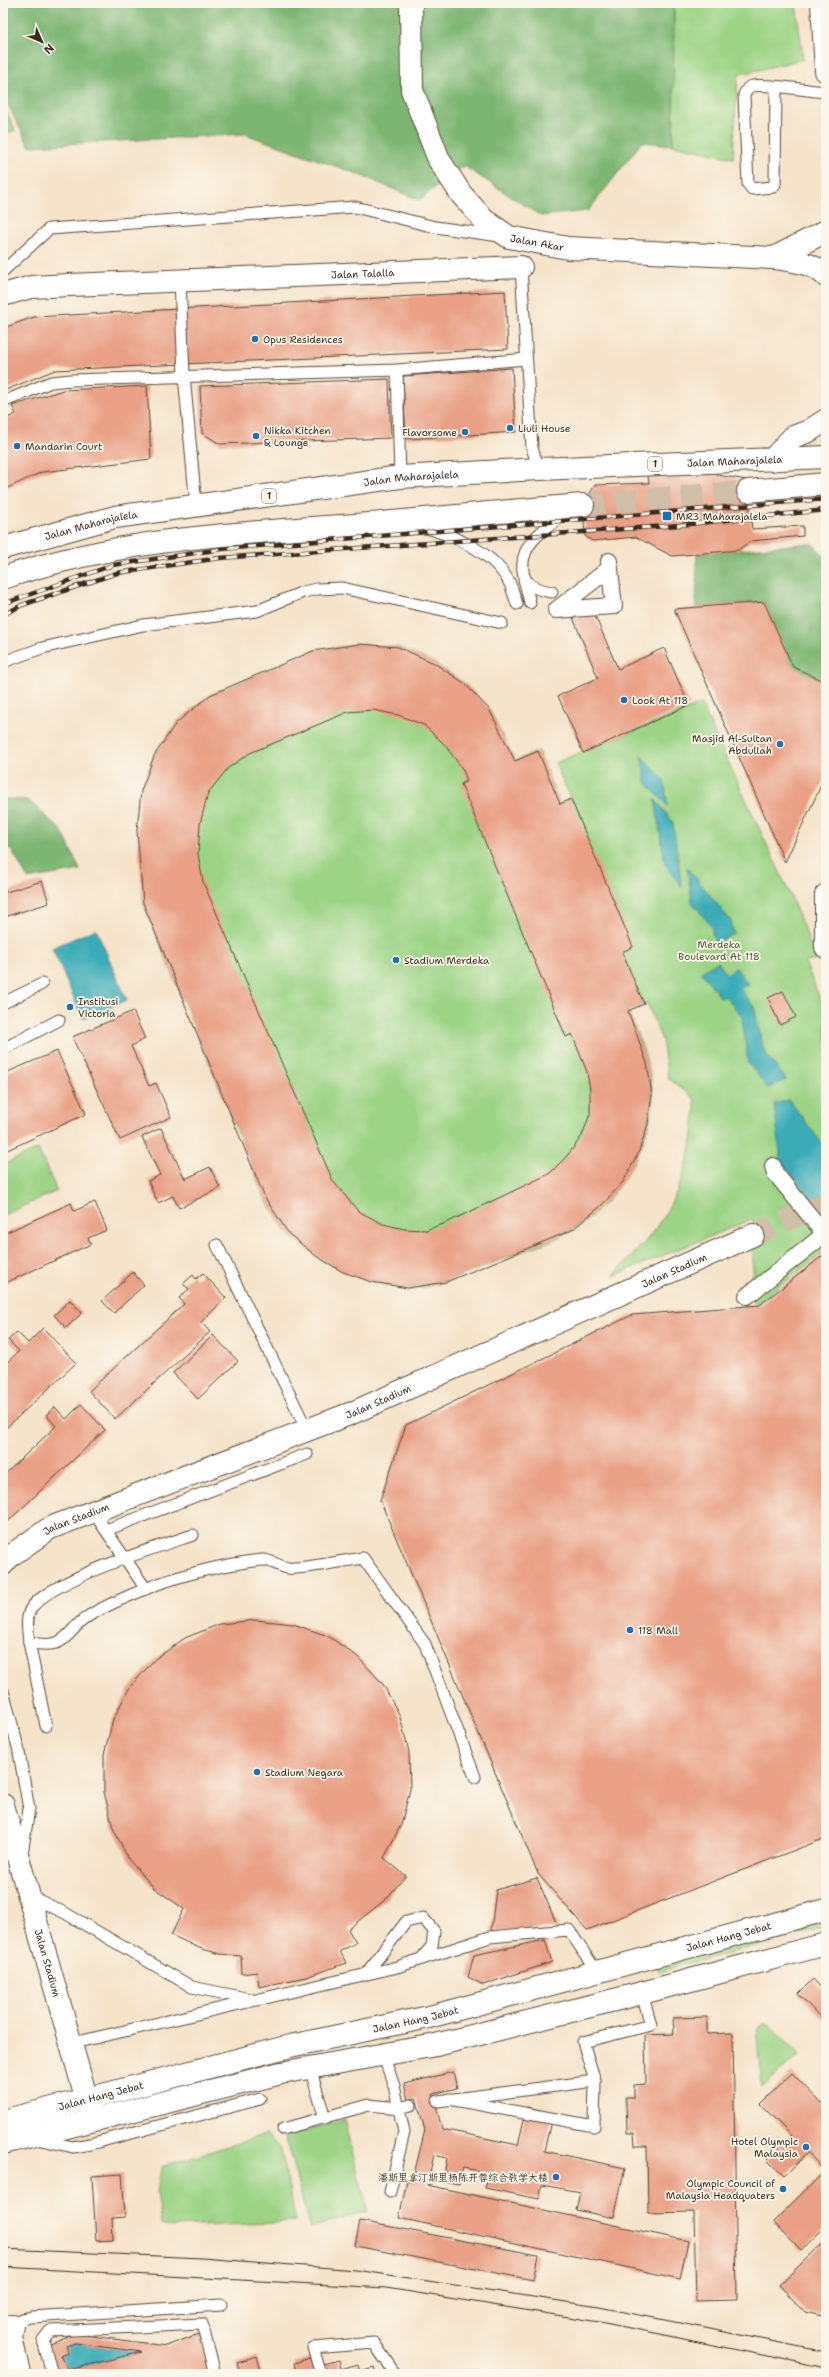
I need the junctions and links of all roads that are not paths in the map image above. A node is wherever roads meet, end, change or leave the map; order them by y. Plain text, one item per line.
1 (411, 3) edge
2 (822, 3) edge
3 (826, 61) edge
4 (776, 88) junction
5 (826, 92) edge
6 (826, 232) edge
7 (509, 237) junction
8 (774, 258) junction
9 (521, 267) joint
10 (3, 271) edge
11 (826, 276) edge
12 (180, 280) junction
13 (3, 295) edge
14 (526, 359) junction
15 (397, 370) junction
16 (184, 375) junction
17 (3, 402) edge
18 (826, 420) edge
19 (826, 457) edge
20 (772, 460) junction
21 (539, 468) junction
22 (400, 477) junction
23 (826, 484) edge
24 (748, 491) tunnel mouth
25 (196, 506) junction
26 (579, 506) joint
27 (403, 521) junction
28 (3, 548) edge
29 (47, 563) junction
30 (523, 577) junction
31 (3, 578) edge
32 (509, 582) junction
33 (3, 592) edge
34 (552, 592) dead end
35 (530, 603) dead end
36 (517, 604) dead end
37 (502, 623) dead end
38 (3, 662) edge
39 (826, 895) edge
40 (826, 947) edge
41 (42, 984) dead end
42 (3, 1003) edge
43 (59, 1020) dead end
44 (3, 1049) edge
45 (773, 1166) dead end
46 (825, 1233) edge
47 (753, 1235) tunnel mouth
48 (217, 1245) dead end
49 (747, 1296) dead end
50 (307, 1430) junction
51 (307, 1454) dead end
52 (96, 1510) junction
53 (106, 1530) junction
54 (192, 1536) dead end
55 (124, 1558) junction
56 (3, 1564) edge
57 (146, 1589) junction
58 (29, 1642) junction
59 (3, 1691) edge
60 (46, 1726) dead end
61 (475, 1777) dead end
62 (3, 1805) edge
63 (20, 1868) junction
64 (28, 1895) junction
65 (826, 1910) edge
66 (826, 1944) edge
67 (420, 1959) junction
68 (597, 1972) junction
69 (365, 1975) junction
70 (642, 1993) junction
71 (254, 2000) junction
72 (69, 2044) junction
73 (383, 2054) junction
74 (310, 2068) junction
75 (595, 2081) junction
76 (86, 2098) junction
77 (260, 2100) dead end
78 (411, 2106) dead end
79 (399, 2108) junction
80 (325, 2118) junction
81 (3, 2121) edge
82 (93, 2121) junction
83 (283, 2129) dead end
84 (30, 2138) junction
85 (3, 2144) edge
86 (390, 2192) dead end
87 (221, 2306) dead end
88 (13, 2326) joint
89 (19, 2374) edge
90 (52, 2374) edge
91 (216, 2374) edge
92 (321, 2374) edge
93 (395, 2374) edge

1 - 7 main road, Jalan Akar
2 - 3 main road
4 - 4 lane
4 - 5 lane
6 - 8 main road, Jalan Akar
7 - 8 main road, Jalan Akar
7 - 10 lane
8 - 11 main road
9 - 12 main road, Jalan Talalla
9 - 14 lane, Jalan Talalla
12 - 13 main road, Jalan Talalla
12 - 16 lane
14 - 15 lane
14 - 21 lane, Jalan Talalla
15 - 16 lane
15 - 22 lane
16 - 17 lane
16 - 25 lane
18 - 20 main road
19 - 20 main road, Jalan Maharajalela / 1
20 - 21 main road, Jalan Maharajalela / 1
21 - 22 main road, Jalan Maharajalela / 1
22 - 25 main road, Jalan Maharajalela / 1
23 - 24 main road
25 - 28 main road, Jalan Maharajalela / 1
26 - 27 main road
26 - 30 lane
27 - 29 main road
27 - 32 lane
29 - 31 main road
29 - 33 main road
30 - 32 lane
30 - 34 lane
30 - 35 lane
32 - 36 lane
37 - 38 lane
39 - 40 main road
41 - 42 lane
43 - 44 lane
45 - 46 street
46 - 49 street
47 - 50 main road, Jalan Stadium
48 - 50 lane
50 - 52 main road, Jalan Stadium
51 - 53 lane
52 - 53 lane
52 - 56 main road, Jalan Stadium
53 - 55 lane
54 - 55 lane
55 - 57 lane
55 - 58 lane
57 - 58 lane
57 - 61 lane
58 - 60 lane
59 - 63 lane
62 - 63 main road, Jalan Stadium
63 - 64 main road, Jalan Stadium
64 - 71 lane
64 - 72 main road, Jalan Stadium
65 - 68 main road, Jalan Hang Jebat
66 - 70 main road
67 - 68 lane
67 - 69 lane
67 - 69 lane
68 - 76 main road, Jalan Hang Jebat
69 - 71 lane
70 - 73 main road
70 - 75 lane
71 - 72 lane
72 - 76 main road, Jalan Stadium
73 - 74 main road
73 - 79 lane
74 - 80 lane
74 - 82 main road
75 - 75 lane
76 - 81 main road, Jalan Hang Jebat
76 - 82 main road, Jalan Stadium
77 - 84 lane
78 - 79 lane
79 - 80 lane
79 - 86 lane
80 - 83 lane
82 - 84 main road
84 - 85 main road
87 - 88 lane
88 - 89 main road
90 - 91 lane
92 - 93 lane

